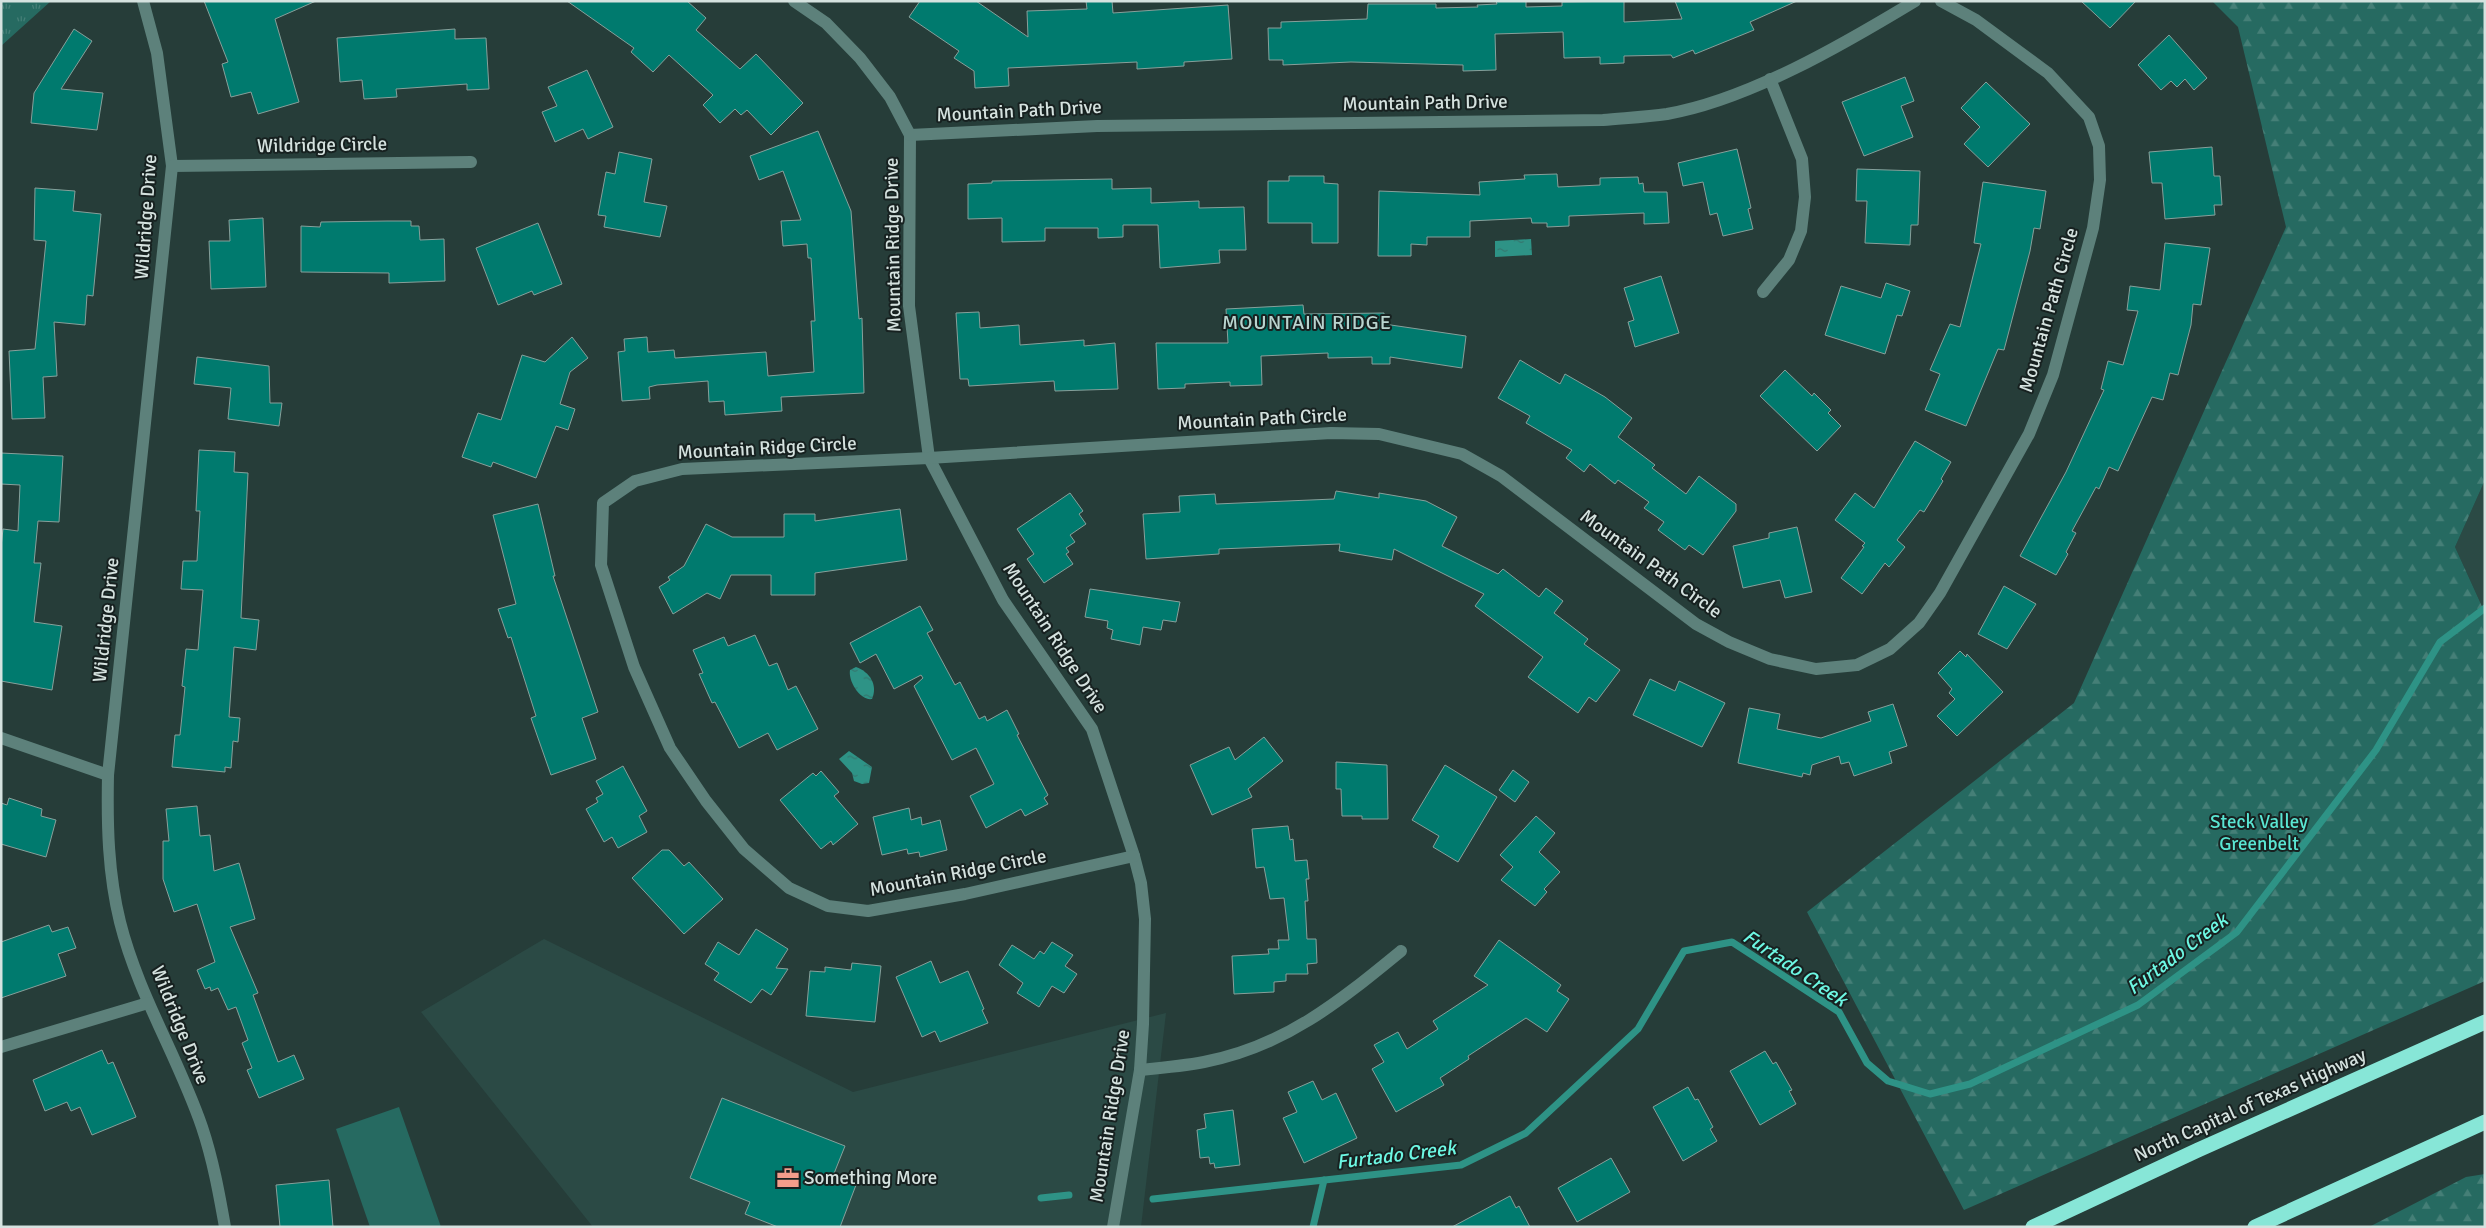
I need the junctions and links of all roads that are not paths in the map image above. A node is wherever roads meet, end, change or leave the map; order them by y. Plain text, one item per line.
1 (144, 1) edge
2 (794, 1) edge
3 (1915, 1) edge
4 (1941, 1) edge
5 (1770, 79) junction
6 (910, 135) junction
7 (471, 162) dead end
8 (172, 166) junction
9 (1764, 292) dead end
10 (929, 458) junction
11 (1, 738) edge
12 (108, 775) junction
13 (1134, 856) junction
14 (1401, 951) dead end
15 (148, 1003) junction
16 (2485, 1022) edge
17 (1, 1047) edge
18 (1140, 1070) junction
19 (2485, 1122) edge
20 (225, 1227) edge
21 (1113, 1227) edge
22 (2033, 1227) edge
23 (2255, 1227) edge

1 - 8 street, Wildridge Drive
2 - 6 street, Mountain Ridge Drive
3 - 5 street, Mountain Path Drive
4 - 10 street, Mountain Path Circle
5 - 6 street, Mountain Path Drive
5 - 9 street
6 - 10 street, Mountain Ridge Drive
7 - 8 street, Wildridge Circle
8 - 12 street, Wildridge Drive
10 - 13 street, Mountain Ridge Drive
10 - 13 street, Mountain Ridge Circle
11 - 12 street
12 - 15 street, Wildridge Drive
13 - 18 street, Mountain Ridge Drive
14 - 18 street
15 - 17 street
15 - 20 street, Wildridge Drive
16 - 22 highway, North Capital of Texas Highway
18 - 21 street, Mountain Ridge Drive
19 - 23 highway

